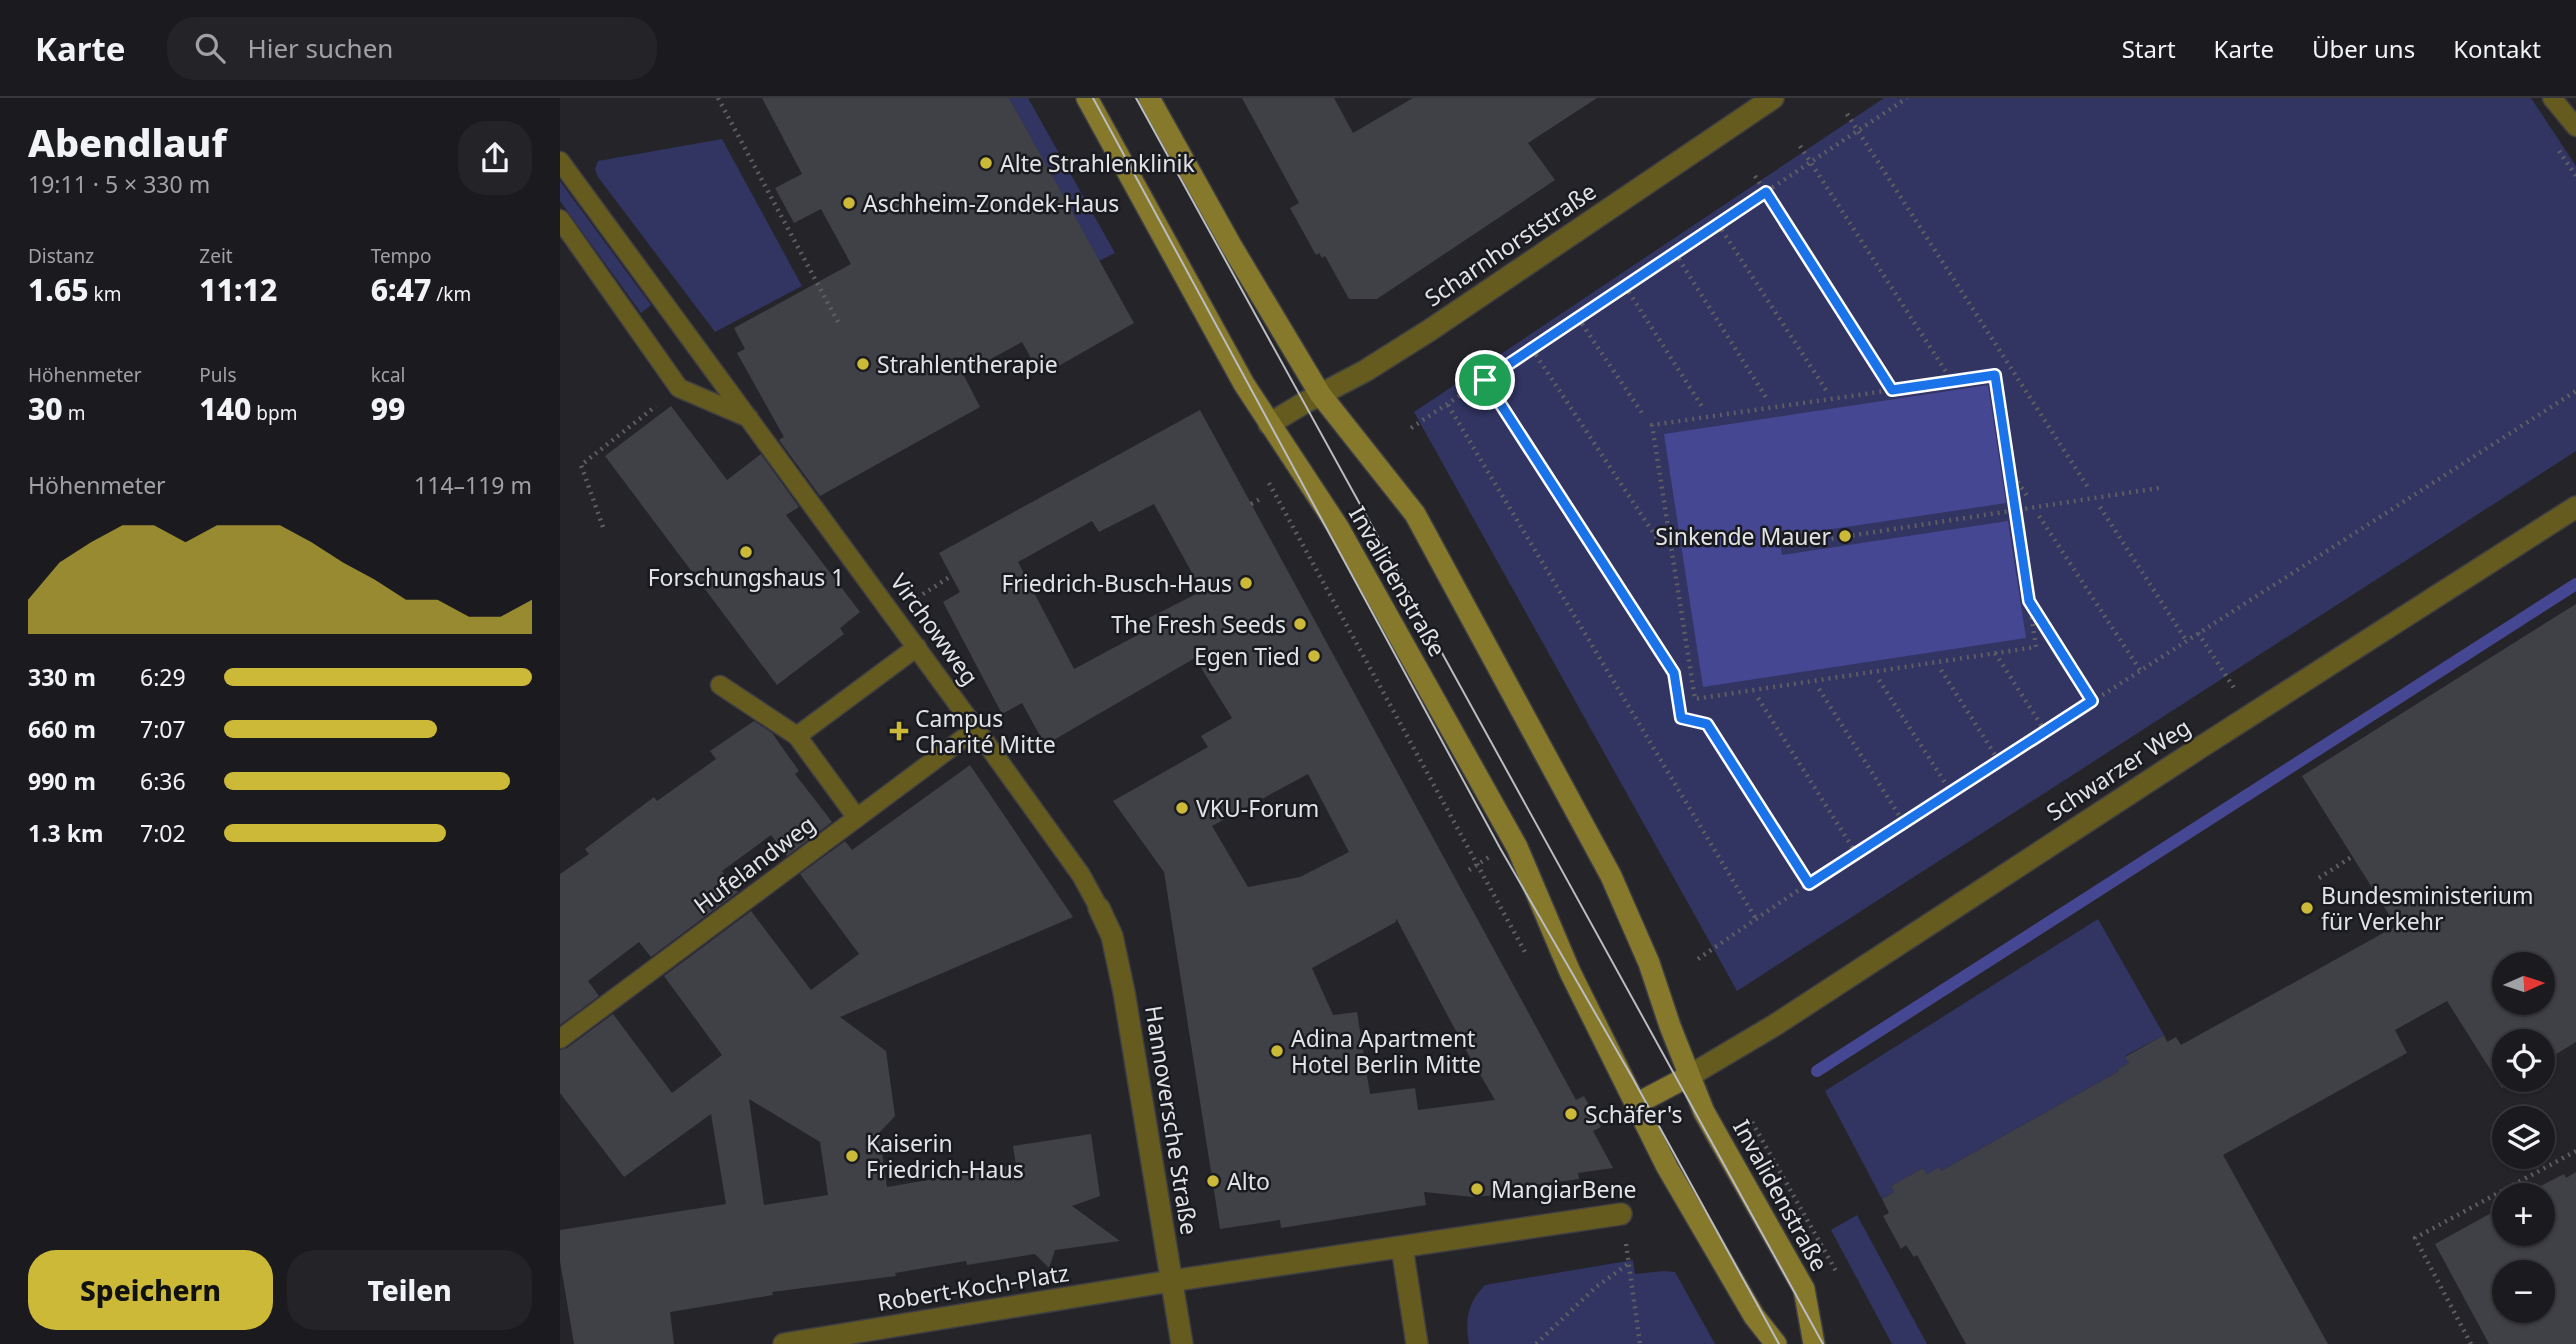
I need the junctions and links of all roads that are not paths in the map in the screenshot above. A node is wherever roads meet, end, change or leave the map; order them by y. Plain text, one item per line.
1 (1087, 98) edge
2 (1149, 98) edge
3 (1773, 98) edge
4 (2552, 98) edge
5 (2576, 127) edge
6 (560, 162) edge
7 (560, 219) edge
8 (1320, 394) junction
9 (749, 418) junction
10 (1269, 424) junction
11 (2576, 507) edge
12 (917, 647) junction
13 (720, 685) dead end
14 (976, 729) junction
15 (797, 736) junction
16 (857, 818) junction
17 (1099, 908) joint
18 (560, 1039) edge
19 (1689, 1076) junction
20 (1636, 1104) junction
21 (1621, 1214) dead end
22 (1402, 1247) junction
23 (1171, 1281) junction
24 (784, 1344) edge
25 (1182, 1344) edge
26 (1417, 1344) edge
27 (1776, 1344) edge
28 (1814, 1344) edge

1 - 10 main road, Invalidenstraße
2 - 8 main road, Invalidenstraße
3 - 8 street, Scharnhorststraße
4 - 5 lane
6 - 9 lane, Virchowweg
7 - 9 lane
8 - 10 street, Scharnhorststraße
8 - 19 main road, Invalidenstraße
9 - 12 lane, Virchowweg
10 - 20 main road, Invalidenstraße
11 - 19 street, Schwarzer Weg
12 - 14 lane, Virchowweg
12 - 15 lane
13 - 15 lane
14 - 16 lane, Hufelandweg
14 - 17 lane, Virchowweg
15 - 16 lane
16 - 18 lane, Hufelandweg
17 - 23 street, Hannoversche Straße
19 - 20 main road
19 - 28 main road, Invalidenstraße
20 - 27 main road, Invalidenstraße
21 - 22 street, Robert-Koch-Platz
22 - 23 street, Robert-Koch-Platz
22 - 26 street
23 - 24 street, Robert-Koch-Platz
23 - 25 street, Hannoversche Straße

